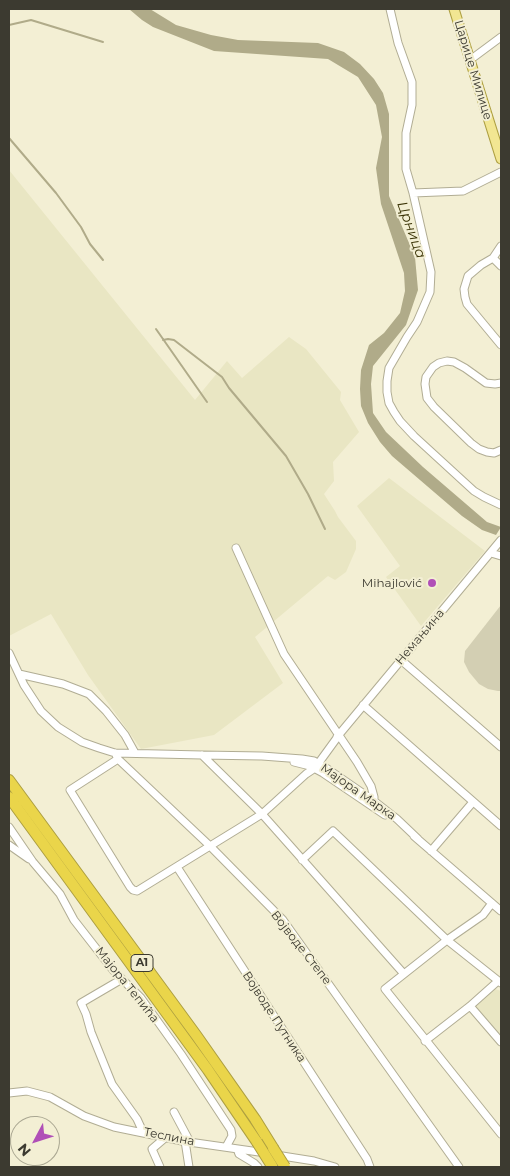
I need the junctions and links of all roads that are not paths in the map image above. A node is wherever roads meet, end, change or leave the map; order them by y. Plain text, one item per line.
1 (390, 9) edge
2 (458, 11) edge
3 (501, 37) edge
4 (470, 60) junction
5 (501, 160) edge
6 (501, 172) edge
7 (413, 193) junction
8 (501, 246) edge
9 (493, 258) junction
10 (501, 266) edge
11 (501, 345) edge
12 (501, 383) edge
13 (501, 450) edge
14 (501, 505) edge
15 (501, 540) edge
16 (236, 548) dead end
17 (492, 550) junction
18 (501, 556) edge
19 (9, 653) edge
20 (401, 660) junction
21 (19, 674) junction
22 (363, 705) junction
23 (339, 735) junction
24 (501, 747) edge
25 (135, 753) junction
26 (202, 755) junction
27 (116, 756) junction
28 (314, 765) junction
29 (9, 780) edge
30 (9, 797) edge
31 (374, 801) junction
32 (473, 802) junction
33 (262, 814) junction
34 (501, 826) edge
35 (9, 827) edge
36 (418, 839) junction
37 (9, 845) edge
38 (210, 846) junction
39 (432, 851) junction
40 (302, 860) junction
41 (33, 862) junction
42 (177, 866) junction
43 (492, 903) junction
44 (501, 911) edge
45 (447, 940) junction
46 (404, 974) junction
47 (122, 979) junction
48 (500, 982) edge
49 (470, 1006) junction
50 (425, 1041) junction
51 (501, 1042) edge
52 (9, 1093) edge
53 (174, 1112) dead end
54 (143, 1132) junction
55 (501, 1132) edge
56 (166, 1137) junction
57 (187, 1141) junction
58 (226, 1147) junction
59 (237, 1149) junction
60 (160, 1167) edge
61 (189, 1167) edge
62 (258, 1167) edge
63 (272, 1167) edge
64 (285, 1167) edge
65 (335, 1167) edge
66 (370, 1167) edge
67 (459, 1167) edge

1 - 7 street
2 - 4 main road, Царице Милице
3 - 4 street
4 - 5 main road, Царице Милице
6 - 7 street
7 - 14 street
8 - 9 street
9 - 10 street
9 - 11 street
12 - 13 street
15 - 17 street, Немањина
16 - 23 street
17 - 18 street
17 - 20 street, Немањина
19 - 21 street
20 - 22 street, Немањина
20 - 24 street
21 - 25 street
21 - 27 street
22 - 23 street, Немањина
22 - 32 street
23 - 28 street, Немањина
23 - 31 street
25 - 26 street, Мајора Марка
25 - 27 street, Мајора Марка
26 - 28 street, Мајора Марка
26 - 33 street
27 - 38 street, Војводе Степе
27 - 42 street
28 - 31 street, Мајора Марка
28 - 33 street, Немањина
28 - 36 street, Мајора Марка
29 - 64 highway, A1, bridge
30 - 63 highway, A1, bridge
31 - 36 street, Мајора Марка
32 - 34 street
32 - 39 street
33 - 38 street
33 - 40 street
35 - 41 street, Мајора Тепића
36 - 39 street, Мајора Марка
37 - 41 street
38 - 42 street
38 - 67 street, Војводе Степе
39 - 43 street, Мајора Марка
40 - 45 street
40 - 46 street
41 - 47 street, Мајора Тепића
42 - 66 street, Војводе Путника
43 - 44 street, Мајора Марка
43 - 45 street
45 - 46 street
45 - 48 street
46 - 50 street
47 - 54 street
47 - 58 street, Мајора Тепића
48 - 49 street
49 - 50 street
49 - 51 street
50 - 55 street
52 - 54 street, Теслина
53 - 57 street
54 - 56 street, Теслина
56 - 57 street, Теслина
56 - 60 street
57 - 58 street, Теслина
57 - 61 street
58 - 59 street, Теслина
59 - 62 street
59 - 65 street, Теслина

